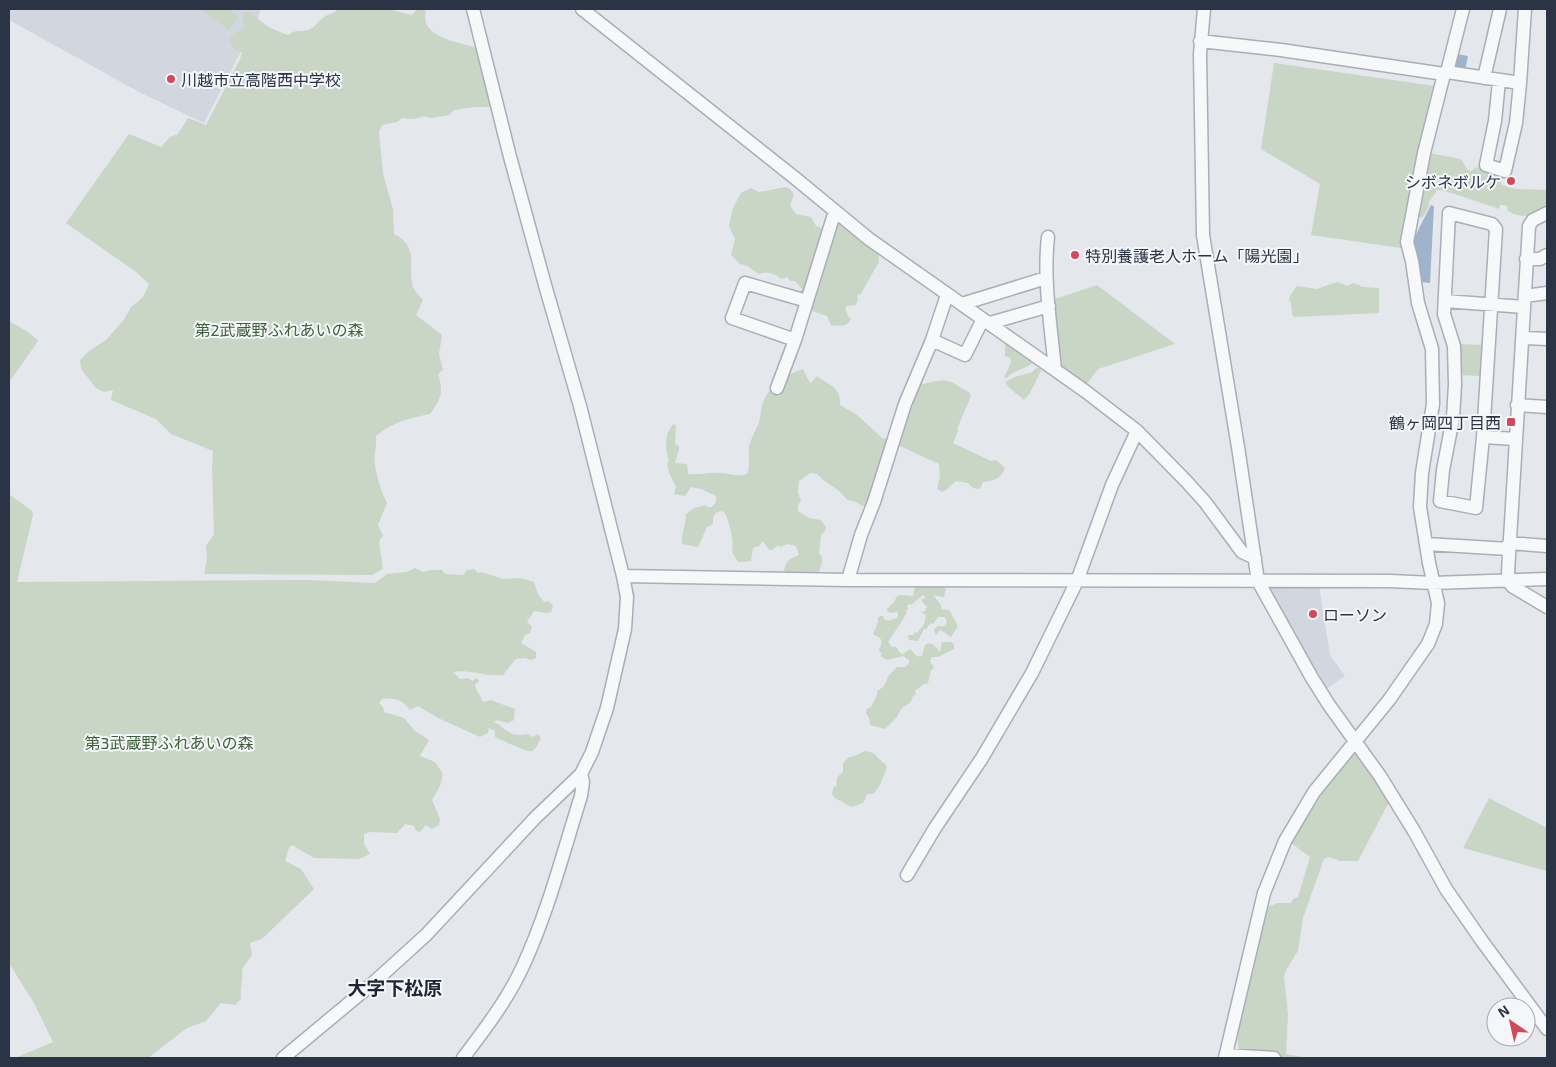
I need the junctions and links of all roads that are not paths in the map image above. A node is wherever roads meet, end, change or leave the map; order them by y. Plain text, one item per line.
1 (473, 9) edge
2 (582, 9) edge
3 (1204, 9) edge
4 (1464, 9) edge
5 (1500, 9) edge
6 (1524, 9) edge
7 (1200, 41) junction
8 (1446, 73) junction
9 (1484, 78) junction
10 (1499, 81) junction
11 (1520, 83) junction
12 (836, 210) junction
13 (1547, 214) edge
14 (1048, 238) dead end
15 (1547, 255) edge
16 (1526, 259) junction
17 (1046, 278) junction
18 (1547, 293) edge
19 (947, 295) junction
20 (1445, 301) junction
21 (1524, 301) junction
22 (806, 302) junction
23 (962, 304) junction
24 (1491, 304) junction
25 (1049, 306) junction
26 (987, 321) junction
27 (1522, 338) junction
28 (1547, 339) edge
29 (795, 340) junction
30 (932, 340) junction
31 (1055, 370) junction
32 (777, 388) dead end
33 (1517, 404) junction
34 (1547, 407) edge
35 (1137, 431) junction
36 (1483, 437) junction
37 (1515, 439) junction
38 (1426, 544) junction
39 (1509, 546) junction
40 (1547, 546) edge
41 (1255, 558) junction
42 (623, 576) junction
43 (1532, 579) junction
44 (1547, 579) edge
45 (848, 580) junction
46 (1508, 580) junction
47 (1078, 581) junction
48 (1258, 581) junction
49 (1433, 583) junction
50 (1526, 596) junction
51 (1547, 607) edge
52 (1355, 742) junction
53 (581, 774) junction
54 (908, 875) dead end
55 (1547, 1029) edge
56 (1226, 1057) edge
57 (283, 1058) edge
58 (463, 1058) edge
59 (1274, 1058) edge

1 - 42 street
2 - 12 street
3 - 7 street
4 - 8 street
5 - 9 street
6 - 11 street
7 - 8 street
7 - 41 street
8 - 9 street
8 - 38 street
9 - 10 street
10 - 11 street
10 - 11 street
12 - 19 street
12 - 22 street
13 - 16 street
14 - 17 street
15 - 16 street
16 - 21 street
17 - 23 street
17 - 25 street
18 - 21 street
19 - 23 street
19 - 30 street
20 - 24 street
20 - 24 street
20 - 36 street
21 - 24 street
21 - 27 street
22 - 29 street
22 - 29 street
23 - 26 street
24 - 36 street
25 - 26 street
25 - 31 street
26 - 30 street
26 - 31 street
27 - 28 street
27 - 33 street
29 - 32 street
30 - 45 street
31 - 35 street
33 - 34 street
33 - 37 street
35 - 41 street
35 - 47 street
36 - 37 street
37 - 39 street
38 - 39 street
38 - 49 street
39 - 40 street
39 - 46 street
41 - 48 street
42 - 45 street
42 - 53 street
43 - 44 street
43 - 46 street
43 - 50 street
45 - 47 street
46 - 49 street
46 - 50 street
47 - 48 street
47 - 54 street
48 - 49 street
48 - 52 street
49 - 52 street
50 - 51 street
52 - 55 street
52 - 56 street
53 - 57 street
53 - 58 street
56 - 59 street

